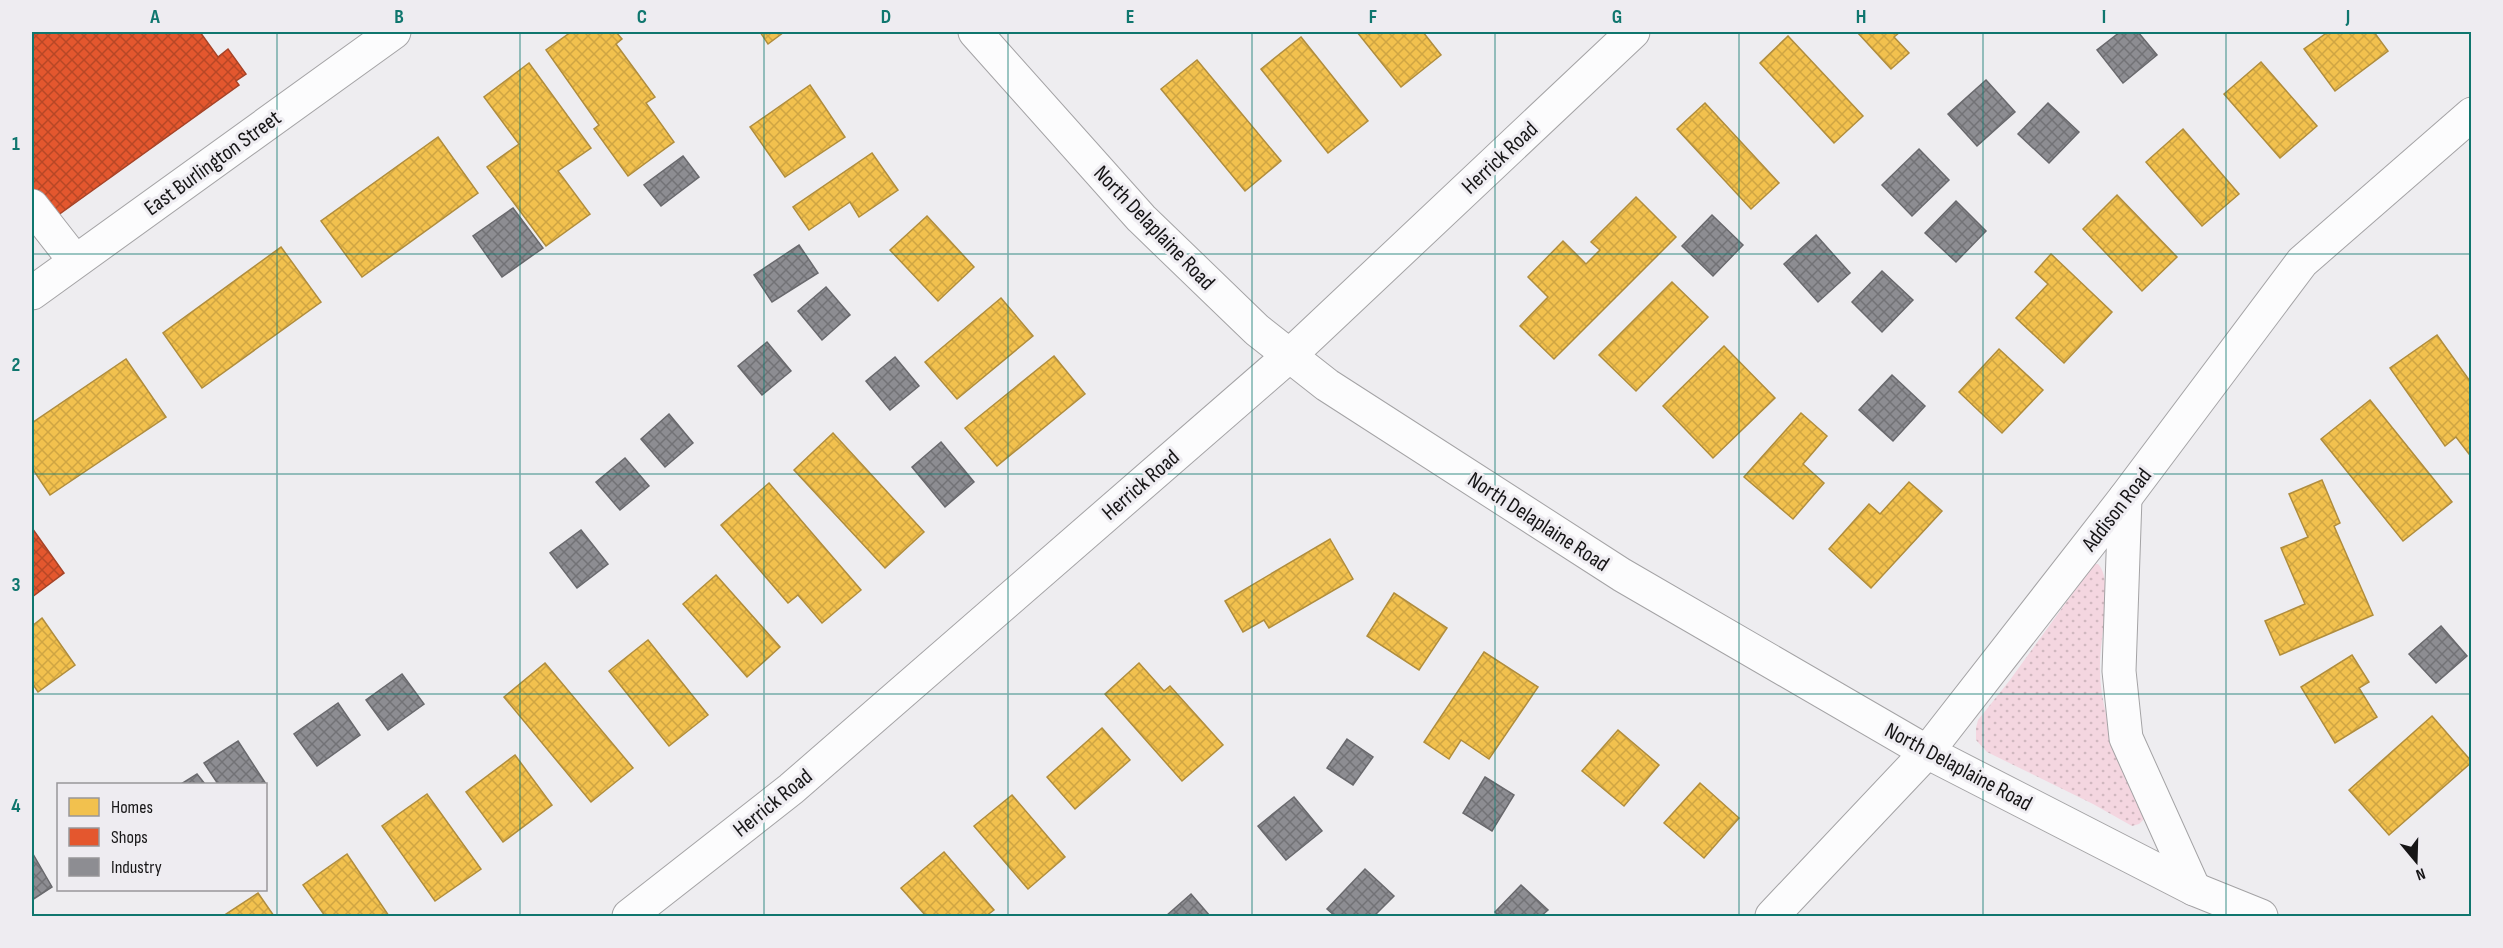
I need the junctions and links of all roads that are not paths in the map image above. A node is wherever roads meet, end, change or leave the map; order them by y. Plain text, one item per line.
1 (393, 32) edge
2 (975, 32) edge
3 (1633, 32) edge
4 (2472, 114) edge
5 (32, 206) edge
6 (75, 261) junction
7 (32, 292) edge
8 (1289, 356) junction
9 (2125, 498) junction
10 (1927, 752) junction
11 (2194, 889) junction
12 (629, 916) edge
13 (1772, 916) edge
14 (2261, 916) edge

1 - 6 street, East Burlington Street
2 - 8 street, North Delaplaine Road
3 - 8 street, Herrick Road
4 - 9 street, Addison Road
5 - 6 street
6 - 7 street, East Burlington Street
8 - 10 street, North Delaplaine Road
8 - 12 street, Herrick Road
9 - 10 street, Addison Road
9 - 11 street
10 - 11 street, North Delaplaine Road
10 - 13 street, Addison Road
11 - 14 street, North Delaplaine Road

